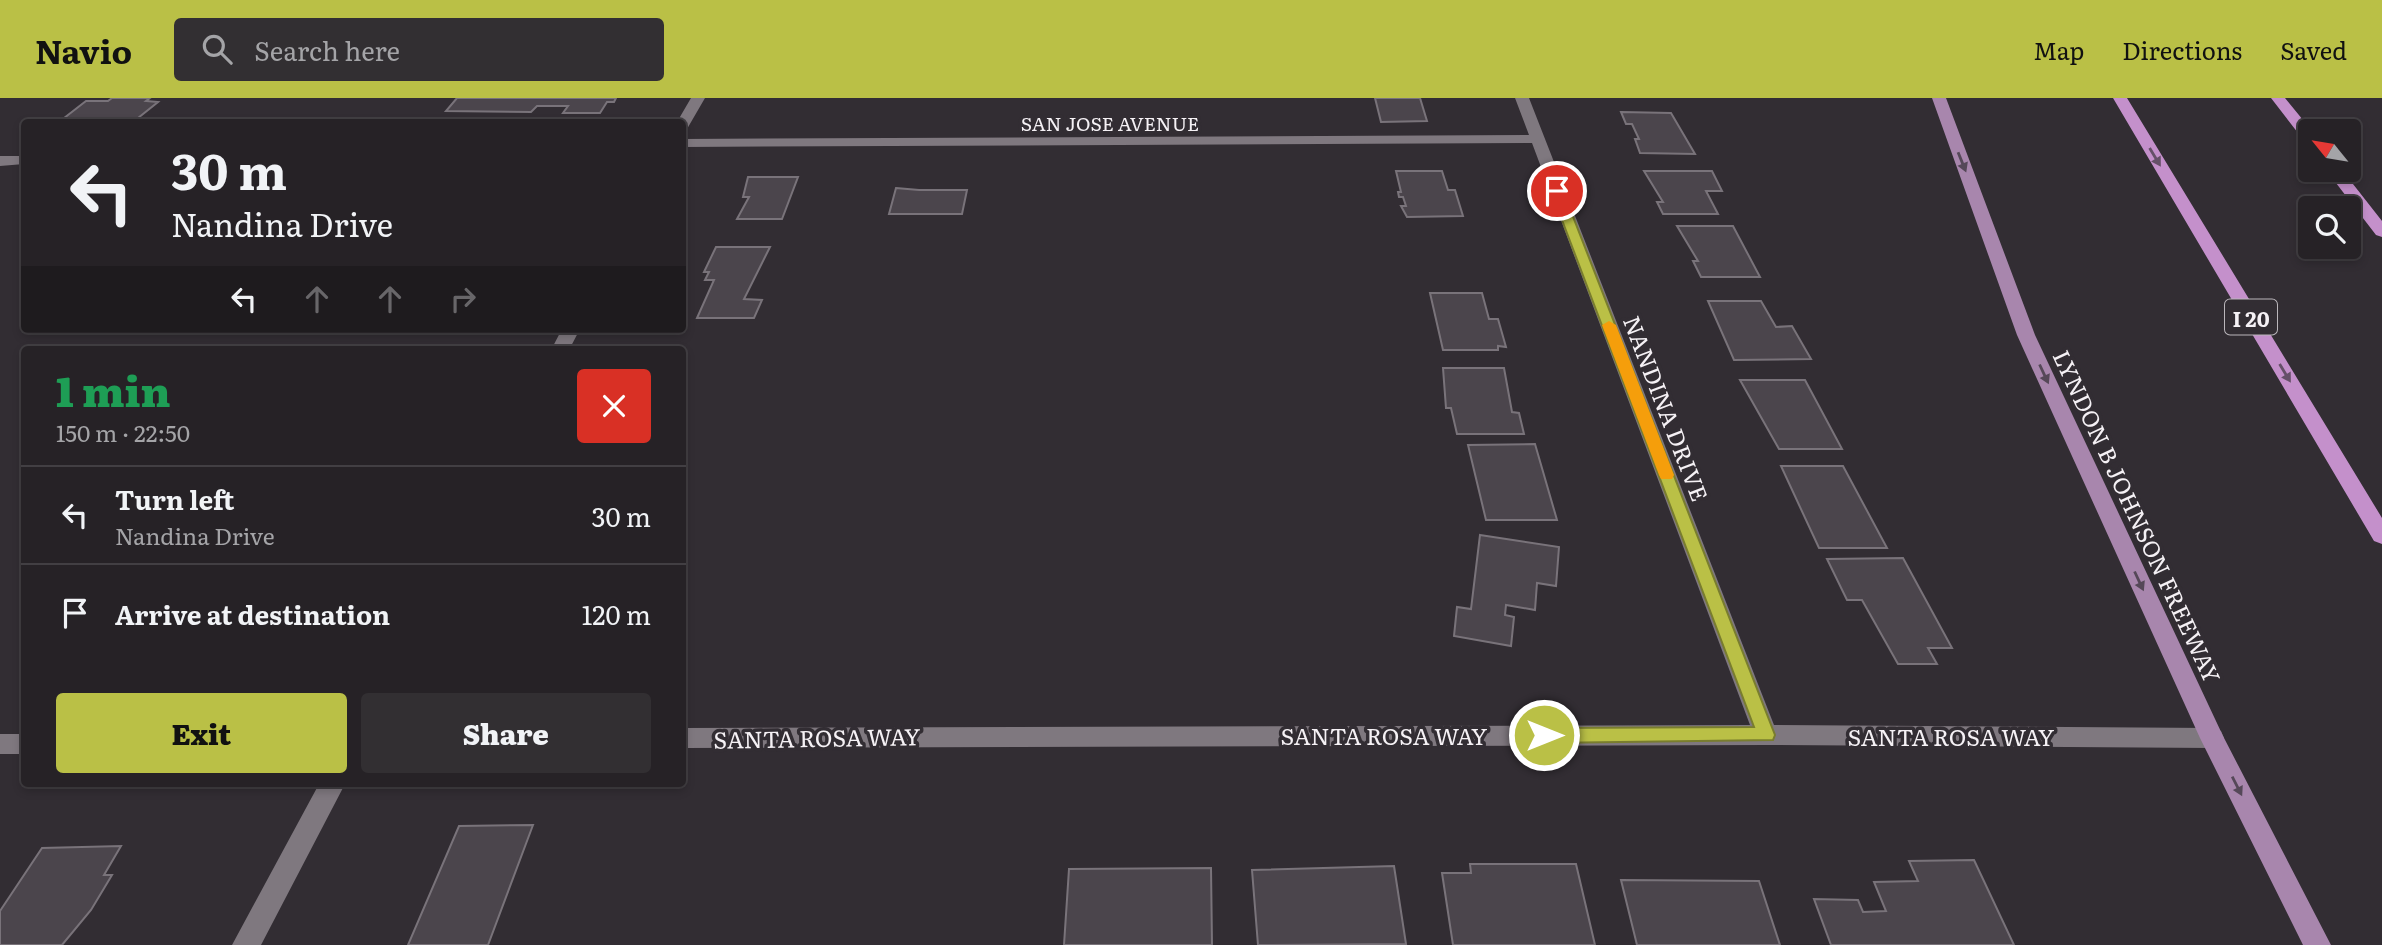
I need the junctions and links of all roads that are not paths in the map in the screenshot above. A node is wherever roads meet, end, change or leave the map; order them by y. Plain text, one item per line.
1 (698, 98) edge
2 (1522, 98) edge
3 (1939, 98) edge
4 (2120, 98) edge
5 (2278, 98) edge
6 (686, 119) edge
7 (2298, 124) edge
8 (1537, 139) junction
9 (686, 143) edge
10 (21, 160) edge
11 (0, 161) edge
12 (2343, 182) edge
13 (2382, 232) edge
14 (2382, 536) edge
15 (1766, 735) junction
16 (686, 738) edge
17 (2212, 738) junction
18 (0, 744) edge
19 (21, 744) edge
20 (330, 787) edge
21 (246, 945) edge
22 (2317, 945) edge

1 - 6 street
2 - 8 street, NANDINA DRIVE
3 -> 17 main road, LYNDON B JOHNSON FREEWAY
4 -> 14 highway, I 20
5 - 7 highway
8 - 9 street, SAN JOSE AVENUE
8 - 15 street, NANDINA DRIVE
10 - 11 street
12 - 13 highway
15 - 16 street, SANTA ROSA WAY
15 - 17 street, SANTA ROSA WAY
17 -> 22 main road, LYNDON B JOHNSON FREEWAY
18 - 19 street
20 - 21 street

